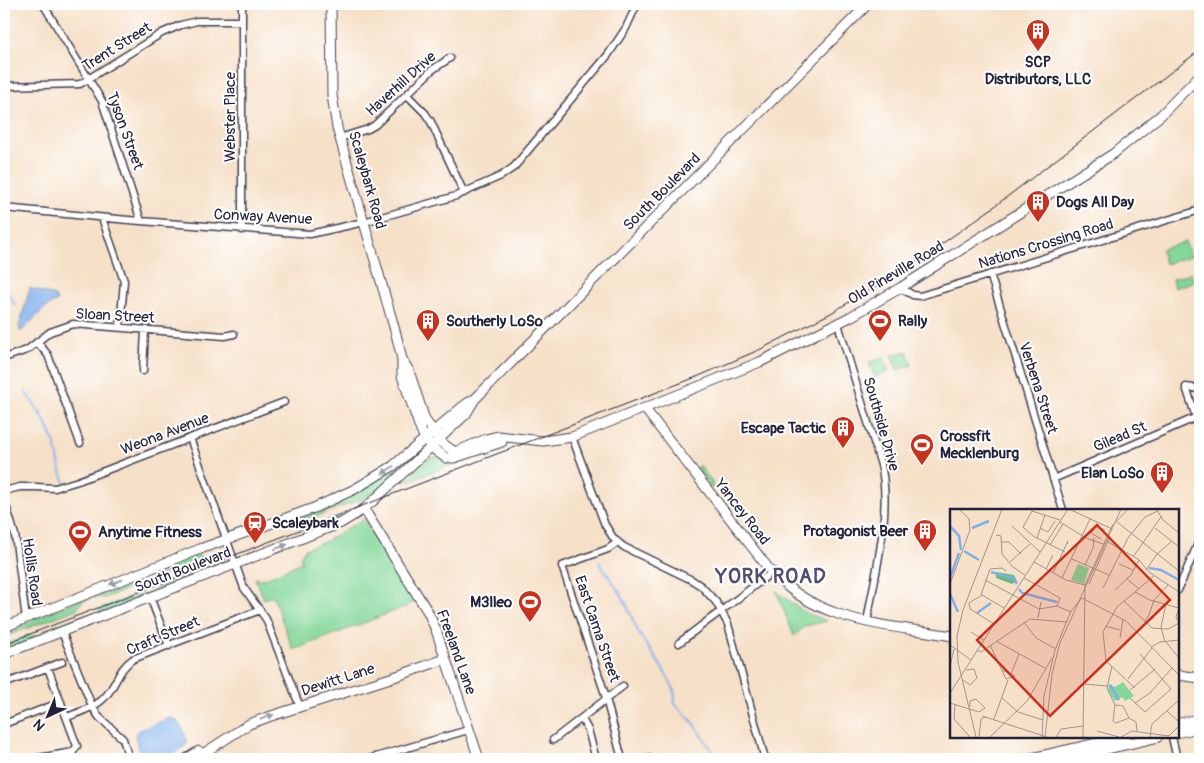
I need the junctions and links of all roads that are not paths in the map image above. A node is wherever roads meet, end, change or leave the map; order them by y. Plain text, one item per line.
1 (43, 4) edge
2 (242, 4) edge
3 (331, 4) edge
4 (638, 4) edge
5 (868, 4) edge
6 (242, 21) junction
7 (450, 58) dead end
8 (1200, 75) edge
9 (89, 78) junction
10 (4, 86) edge
11 (407, 95) junction
12 (340, 138) junction
13 (464, 193) junction
14 (4, 208) edge
15 (1200, 210) edge
16 (102, 218) junction
17 (141, 221) junction
18 (364, 222) junction
19 (242, 230) junction
20 (990, 274) junction
21 (900, 288) junction
22 (838, 324) junction
23 (120, 328) junction
24 (146, 330) junction
25 (234, 334) dead end
26 (37, 342) junction
27 (4, 358) edge
28 (402, 359) junction
29 (143, 372) dead end
30 (1200, 389) edge
31 (284, 402) dead end
32 (645, 409) junction
33 (1197, 417) junction
34 (1200, 429) edge
35 (436, 435) junction
36 (572, 437) junction
37 (190, 438) junction
38 (80, 443) dead end
39 (428, 443) junction
40 (1053, 479) junction
41 (4, 491) edge
42 (4, 499) edge
43 (364, 509) junction
44 (1063, 509) edge
45 (1200, 539) edge
46 (227, 541) junction
47 (618, 542) junction
48 (235, 564) junction
49 (772, 572) junction
50 (1179, 588) edge
51 (150, 597) junction
52 (260, 610) junction
53 (722, 611) junction
54 (26, 619) junction
55 (867, 622) junction
56 (4, 628) edge
57 (62, 632) junction
58 (950, 636) edge
59 (679, 644) dead end
60 (168, 646) junction
61 (4, 654) edge
62 (445, 659) junction
63 (62, 662) dead end
64 (48, 668) junction
65 (1179, 675) edge
66 (1200, 678) edge
67 (4, 684) edge
68 (623, 686) dead end
69 (607, 700) junction
70 (61, 702) junction
71 (92, 706) junction
72 (300, 707) junction
73 (67, 717) junction
74 (582, 719) junction
75 (1200, 719) edge
76 (4, 724) edge
77 (1179, 724) edge
78 (1200, 727) edge
79 (240, 729) junction
80 (468, 730) junction
81 (1179, 732) edge
82 (1121, 738) edge
83 (1153, 738) edge
84 (1172, 738) edge
85 (553, 740) dead end
86 (4, 752) edge
87 (6, 759) edge
88 (34, 759) edge
89 (130, 759) edge
90 (186, 759) edge
91 (195, 759) edge
92 (369, 759) edge
93 (478, 759) edge
94 (596, 759) edge
95 (622, 759) edge
96 (765, 759) edge
97 (1029, 759) edge
98 (1062, 759) edge
99 (1177, 759) edge

1 - 9 street, Tyson Street
2 - 6 street, Webster Place
3 - 12 street, Scaleybark Road
4 - 13 street, Conway Avenue
5 - 35 street, South Boulevard
6 - 9 street, Trent Street
6 - 19 street, Webster Place
7 - 11 street, Haverhill Drive
8 - 21 street, Old Pineville Road
9 - 10 street, Trent Street
9 - 17 street, Tyson Street
11 - 12 street, Haverhill Drive
11 - 13 street
12 - 18 street, Scaleybark Road
13 - 18 street, Conway Avenue
14 - 16 street, Conway Avenue
15 - 20 street, Nations Crossing Road
16 - 17 street, Conway Avenue
16 - 23 street
17 - 19 street, Conway Avenue
18 - 19 street, Conway Avenue
18 - 28 street, Scaleybark Road
20 - 21 street, Nations Crossing Road
20 - 40 street, Verbena Street
21 - 22 street, Old Pineville Road
22 - 32 street, Old Pineville Road
22 - 55 street, Southside Drive
23 - 24 street, Sloan Street
23 - 26 street, Sloan Street
24 - 25 street, Sloan Street
24 - 29 street
26 - 27 street, Sloan Street
26 - 38 street
28 - 35 street, Scaleybark Road
28 - 39 street, Scaleybark Road
30 - 33 street
31 - 37 street, Weona Avenue
32 - 36 street, Old Pineville Road
32 - 49 street, Yancey Road
33 - 34 street
33 - 40 street, Gilead St
35 - 36 street, Old Pineville Road
35 - 39 street, South Boulevard
36 - 39 street, Old Pineville Road
36 - 47 street
37 - 41 street, Weona Avenue
37 - 46 street
39 - 43 street, South Boulevard
39 -> 46 street, South Boulevard
40 - 44 street, Verbena Street
42 - 54 street, Hollis Road
48 -> 43 street, South Boulevard
43 - 62 street, Freeland Lane
45 - 50 street
46 - 48 street
46 -> 54 street, South Boulevard
47 - 53 street
47 - 69 street, East Cama Street
48 - 51 street, South Boulevard
48 - 52 street
49 - 53 street
49 - 55 street, Yancey Road
51 - 57 street, South Boulevard
51 - 60 street
52 - 60 street, Craft Street
52 - 72 street
53 - 59 street
53 - 96 street
54 - 56 street, South Boulevard
55 - 58 street, Yancey Road
57 - 61 street, South Boulevard
57 - 71 street
60 - 71 street, Craft Street
62 - 72 street, Dewitt Lane
62 - 80 street, Freeland Lane
63 - 64 street
64 - 67 street
64 - 70 street
65 - 66 street
68 - 69 street
69 - 74 street
69 - 95 street, East Cama Street
70 - 73 street
70 - 76 street
71 - 73 street, Craft Street
71 - 89 street
79 -> 72 street, Dewitt Lane
73 - 88 street
74 - 85 street
74 - 94 street
75 - 77 main road
78 - 81 main road
79 - 90 street, Dewitt Lane
79 - 91 street, Dewitt Lane
80 - 92 street
80 - 93 street, Freeland Lane
82 - 97 main road
83 - 98 main road
84 - 99 street
86 - 87 street

